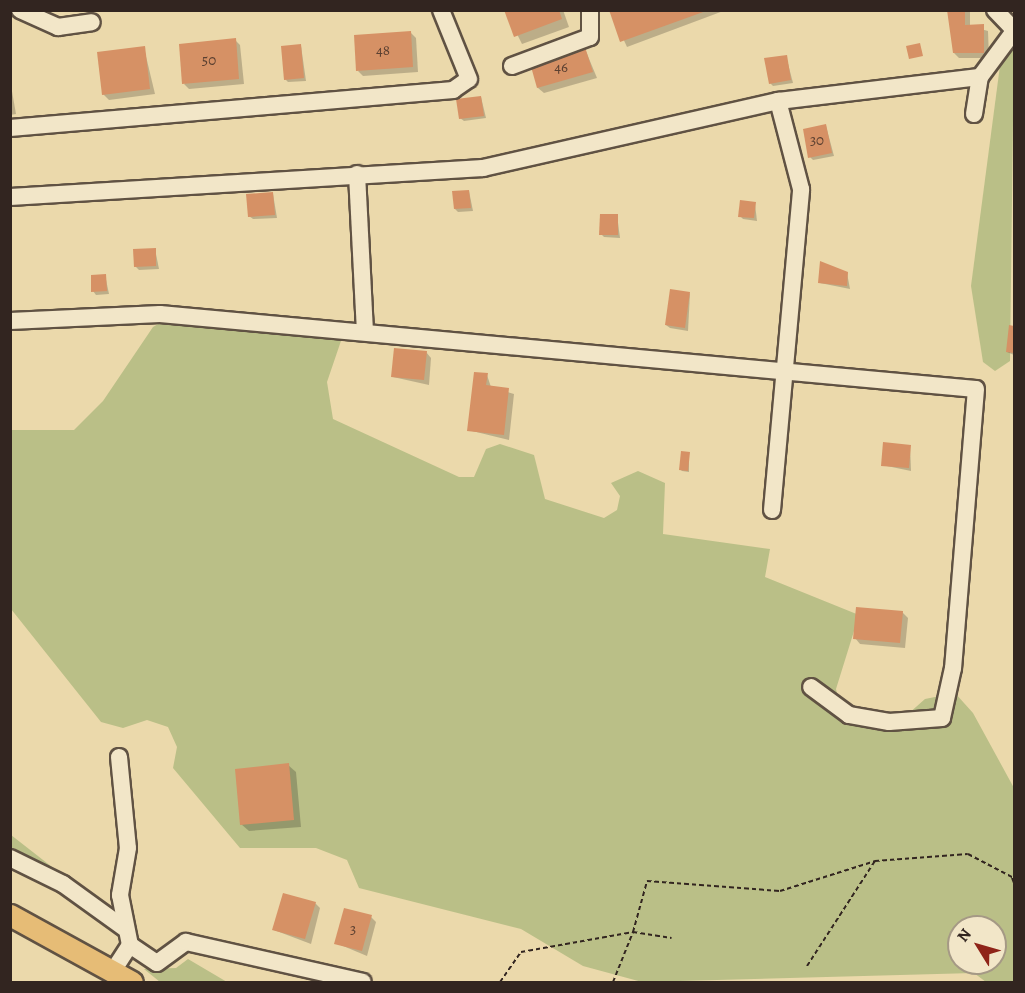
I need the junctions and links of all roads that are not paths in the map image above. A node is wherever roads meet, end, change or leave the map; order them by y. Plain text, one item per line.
1 (20, 10) edge
2 (441, 10) edge
3 (590, 10) edge
4 (996, 10) edge
5 (92, 22) dead end
6 (1014, 31) edge
7 (512, 66) dead end
8 (980, 77) junction
9 (778, 101) junction
10 (974, 114) dead end
11 (10, 128) edge
12 (357, 174) junction
13 (10, 197) edge
14 (10, 321) edge
15 (365, 330) junction
16 (785, 371) junction
17 (772, 510) dead end
18 (811, 687) dead end
19 (119, 758) dead end
20 (10, 858) edge
21 (10, 915) edge
22 (124, 928) junction
23 (130, 945) junction
24 (113, 971) junction
25 (132, 982) edge
26 (363, 982) edge

1 - 5 lane
2 - 11 lane
3 - 7 lane
4 - 6 lane
6 - 8 lane
8 - 9 lane
8 - 10 lane
9 - 12 lane
9 - 16 lane
12 - 13 lane
12 - 15 lane
14 - 15 lane
15 - 16 lane
16 - 17 lane
16 - 18 lane
19 - 22 lane
20 - 22 lane
21 - 24 main road
22 - 23 lane
23 - 24 lane
23 - 26 lane
24 - 25 main road

